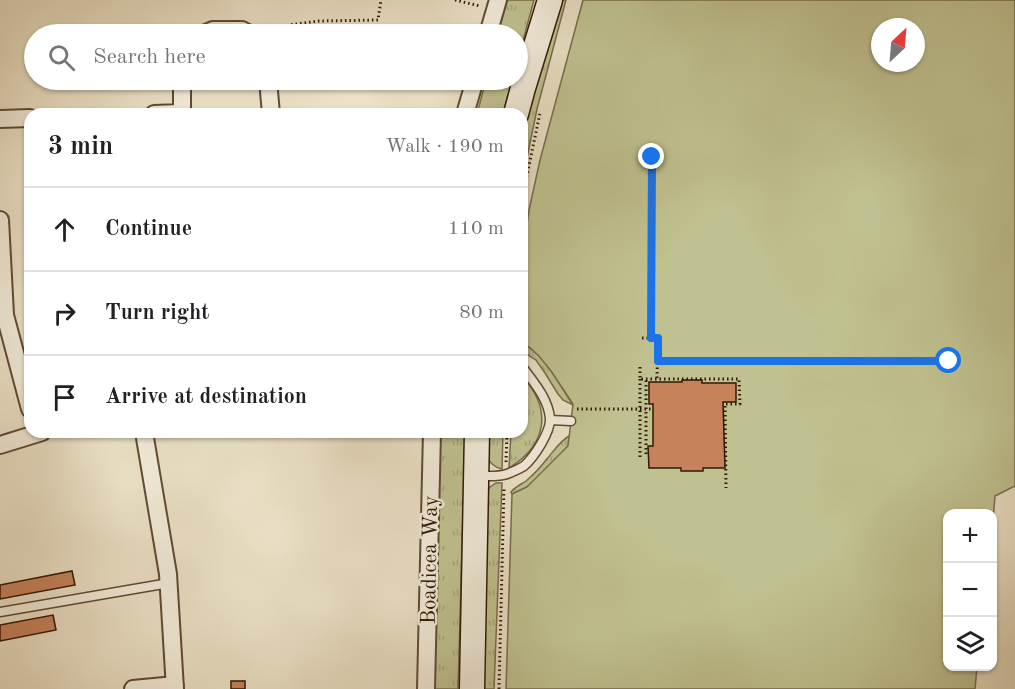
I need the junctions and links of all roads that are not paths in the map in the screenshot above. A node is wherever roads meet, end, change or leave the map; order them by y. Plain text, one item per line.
1 (550, 0) edge
2 (497, 5) edge
3 (491, 24) edge
4 (528, 72) edge
5 (182, 90) edge
6 (269, 90) edge
7 (472, 90) edge
8 (522, 90) edge
9 (182, 108) edge
10 (270, 108) edge
11 (467, 108) edge
12 (518, 108) edge
13 (24, 118) edge
14 (0, 119) edge
15 (0, 219) edge
16 (528, 375) edge
17 (24, 386) edge
18 (550, 420) junction
19 (571, 421) dead end
20 (24, 436) edge
21 (145, 438) edge
22 (432, 438) edge
23 (477, 438) edge
24 (0, 445) edge
25 (477, 476) junction
26 (169, 583) junction
27 (0, 612) edge
28 (175, 687) edge
29 (133, 689) edge
30 (426, 689) edge
31 (472, 689) edge

1 - 4 street
2 - 3 street
5 - 9 street
6 - 10 street
7 - 11 street
8 - 12 street
13 - 14 street
15 - 17 street
16 - 18 lane
18 - 19 lane
18 - 25 lane
20 - 24 street
21 - 26 street
22 - 30 street, Boadicea Way
23 - 25 street
25 - 31 street
26 - 27 lane
26 - 28 street
28 - 29 street

